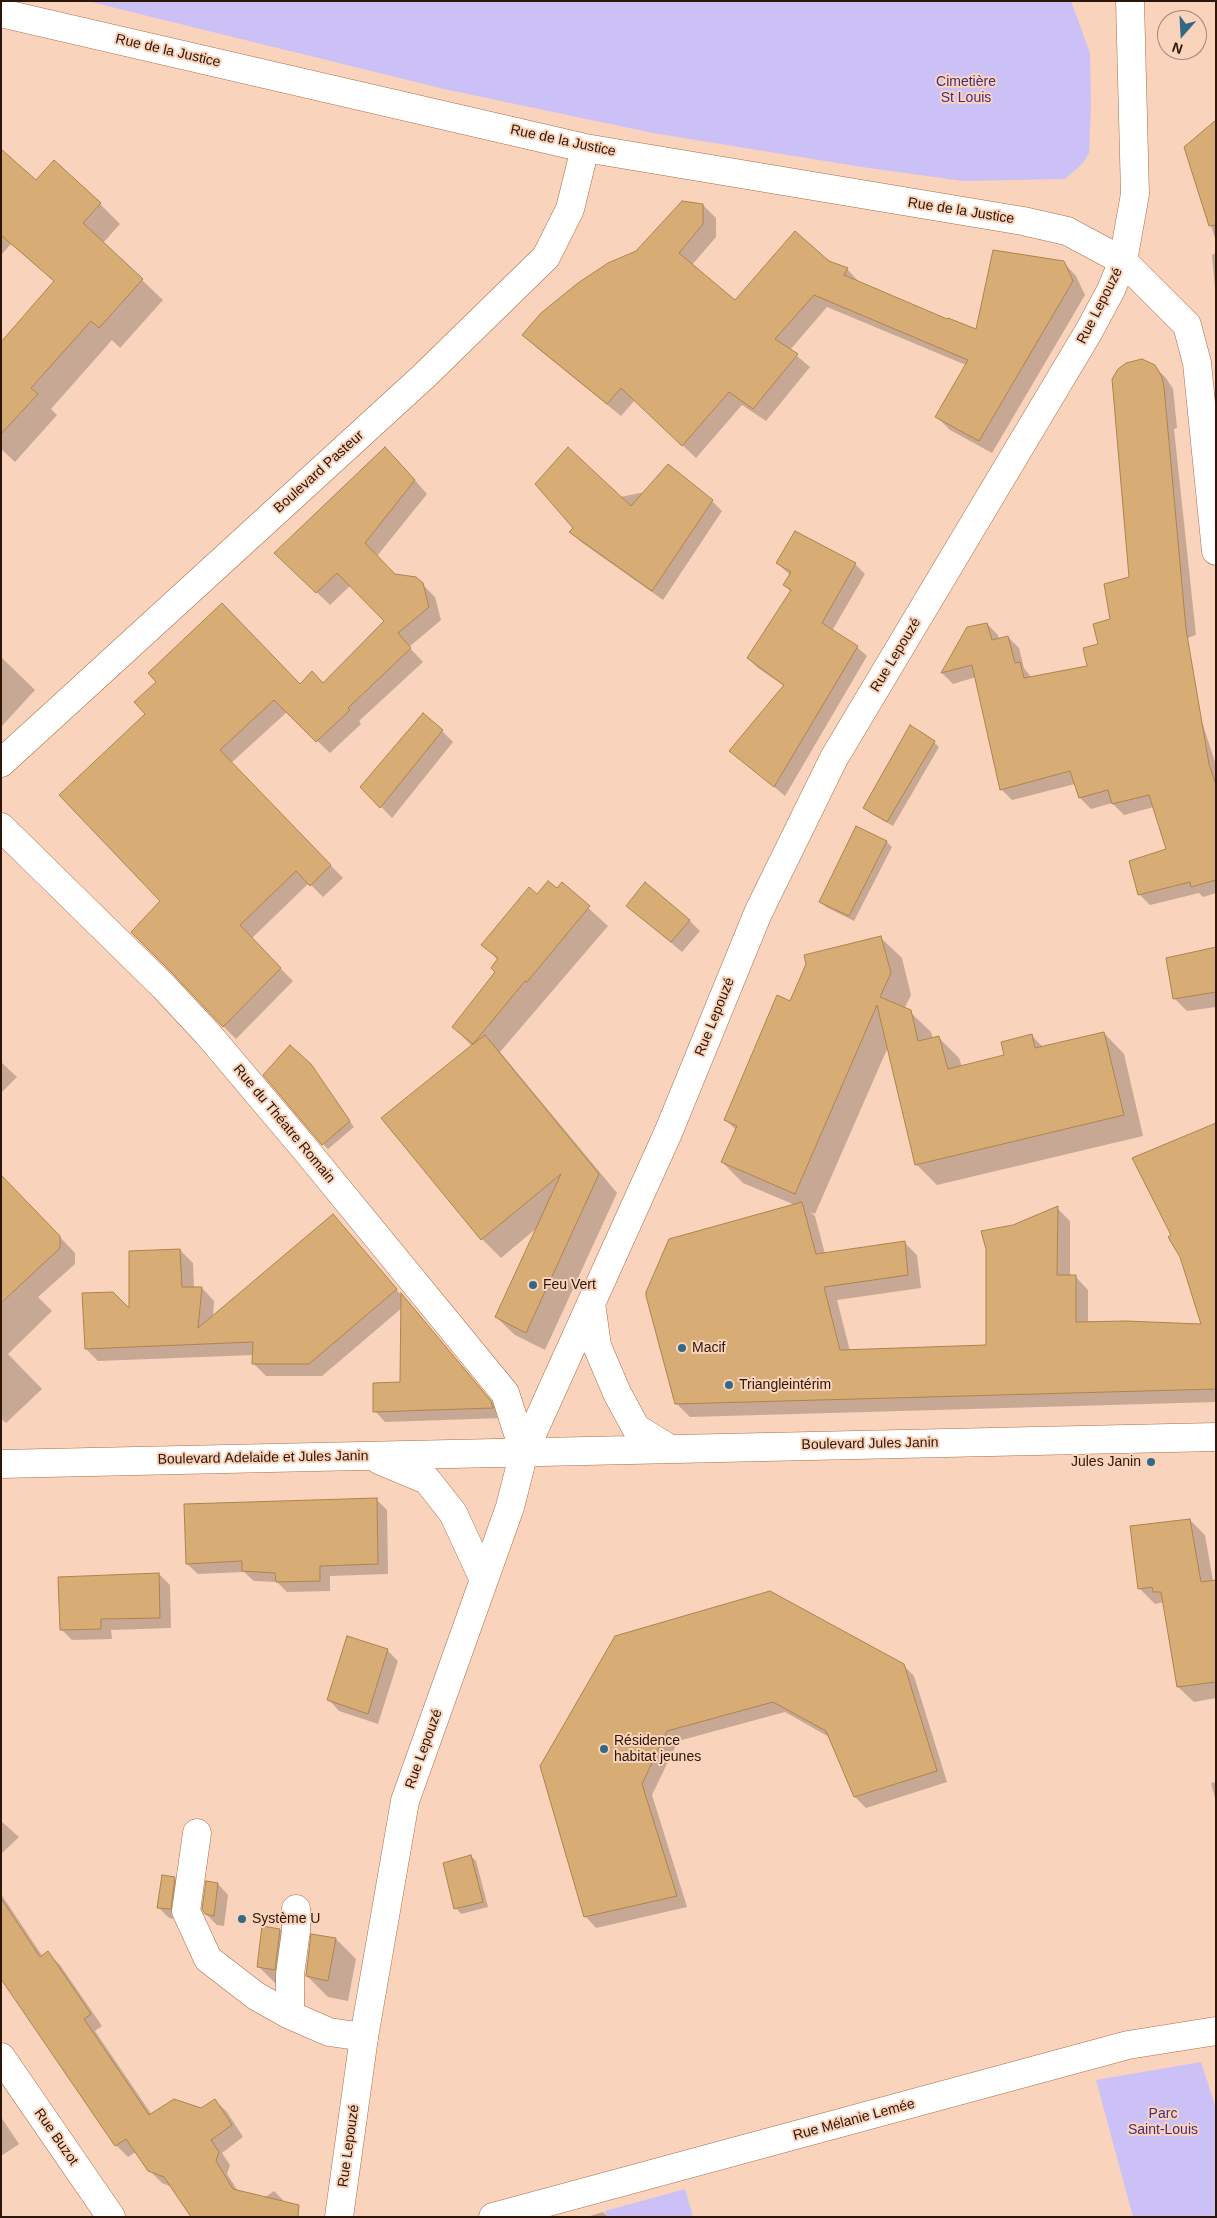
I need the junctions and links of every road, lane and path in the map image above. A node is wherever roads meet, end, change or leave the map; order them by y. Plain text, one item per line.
1 (1130, 1) edge
2 (1, 13) edge
3 (585, 148) junction
4 (1123, 261) junction
5 (1216, 551) edge
6 (1, 763) edge
7 (1, 826) edge
8 (591, 1303) junction
9 (1216, 1437) edge
10 (670, 1449) junction
11 (524, 1452) junction
12 (371, 1456) junction
13 (1, 1464) edge
14 (484, 1580) junction
15 (197, 1833) dead end
16 (296, 1909) dead end
17 (290, 2016) junction
18 (1216, 2031) edge
19 (364, 2037) junction
20 (1, 2057) edge
21 (112, 2217) edge
22 (339, 2217) edge
23 (493, 2217) edge

1 - 4 street, Rue Lepouzé
2 - 3 street, Rue de la Justice
3 - 4 street, Rue de la Justice
3 - 6 street, Boulevard Pasteur
4 - 5 street, Rue de la Justice
4 - 8 street, Rue Lepouzé
7 - 11 street, Rue du Théatre Romain
8 - 10 street
8 - 11 street, Rue Lepouzé
9 - 10 street, Boulevard Jules Janin
10 - 11 street, Boulevard Jules Janin
11 - 12 street, Boulevard Adelaide et Jules Janin
11 - 14 street, Rue Lepouzé
12 - 13 street, Boulevard Adelaide et Jules Janin
12 - 14 street
14 - 19 street, Rue Lepouzé
15 - 17 street
16 - 17 street
17 - 19 street
18 - 23 street, Rue Mélanie Lemée
19 - 22 street, Rue Lepouzé
20 - 21 street, Rue Buzot

